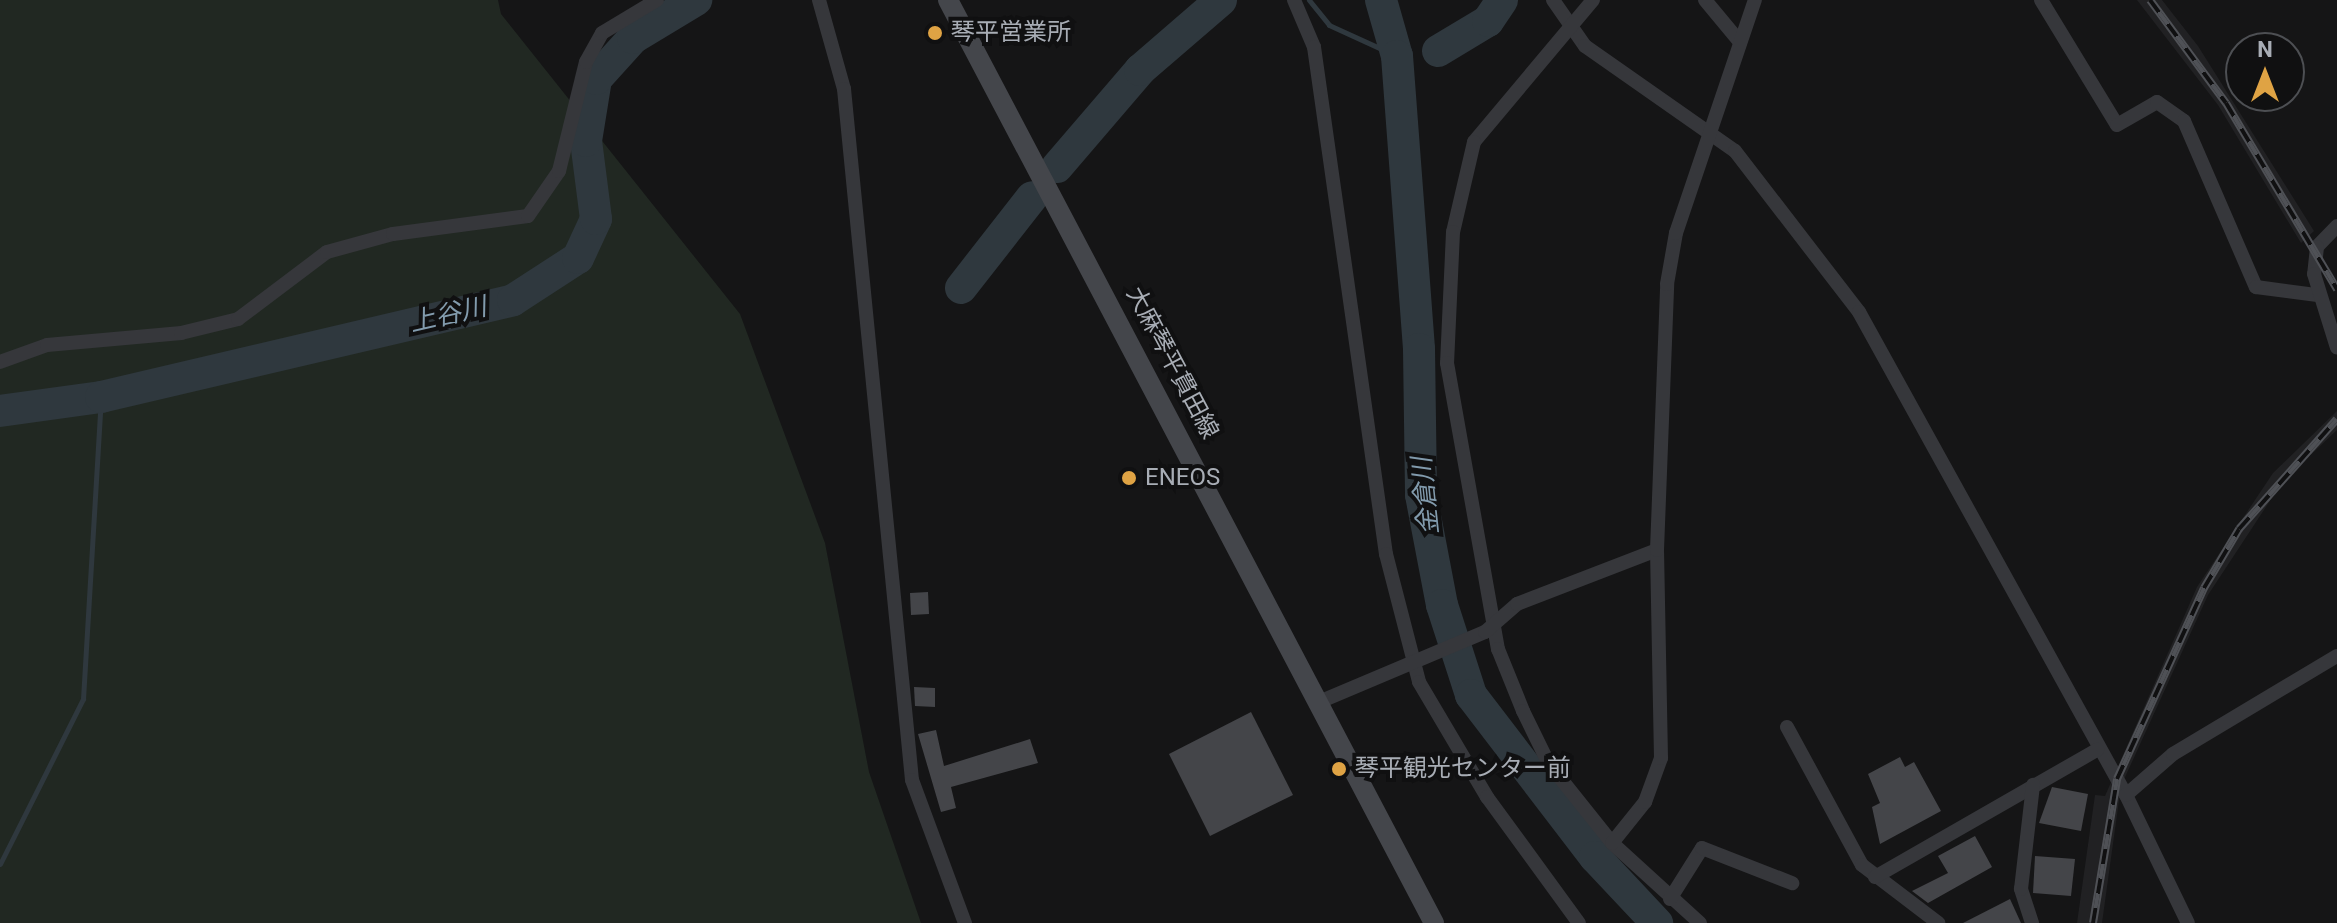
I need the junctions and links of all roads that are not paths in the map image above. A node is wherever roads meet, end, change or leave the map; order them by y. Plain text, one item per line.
1 (657, 0) edge
2 (819, 0) edge
3 (948, 0) edge
4 (1294, 0) edge
5 (1553, 0) edge
6 (1593, 0) edge
7 (1705, 0) edge
8 (1755, 0) edge
9 (2041, 0) edge
10 (1569, 22) junction
11 (1739, 41) junction
12 (1709, 131) junction
13 (2337, 226) edge
14 (2317, 295) junction
15 (2337, 348) edge
16 (0, 362) edge
17 (1657, 550) junction
18 (1490, 629) junction
19 (2337, 656) edge
20 (1418, 660) junction
21 (1319, 702) junction
22 (1787, 727) dead end
23 (2097, 750) junction
24 (2033, 785) junction
25 (2126, 795) junction
26 (1612, 843) junction
27 (1875, 877) junction
28 (1792, 883) dead end
29 (1670, 899) junction
30 (965, 923) edge
31 (1434, 923) edge
32 (1579, 923) edge
33 (1700, 923) edge
34 (1938, 923) edge
35 (2032, 923) edge
36 (2188, 923) edge

1 - 16 street
2 - 30 street
3 - 21 main road, 大麻琴平貫田線
4 - 20 street
5 - 10 street
6 - 10 street
7 - 11 street
8 - 11 street
9 - 14 street
10 - 12 street
10 - 18 street
11 - 12 street
12 - 17 street
12 - 23 street
13 - 14 street
14 - 15 street
17 - 18 street
17 - 26 street
18 - 20 street
18 - 26 street
19 - 25 street
20 - 21 street
20 - 32 street
21 - 31 main road, 大麻琴平貫田線
22 - 27 street
23 - 24 street
23 - 25 street
24 - 27 street
24 - 35 street
25 - 36 street
26 - 29 street
27 - 34 street
28 - 29 street
29 - 33 street

